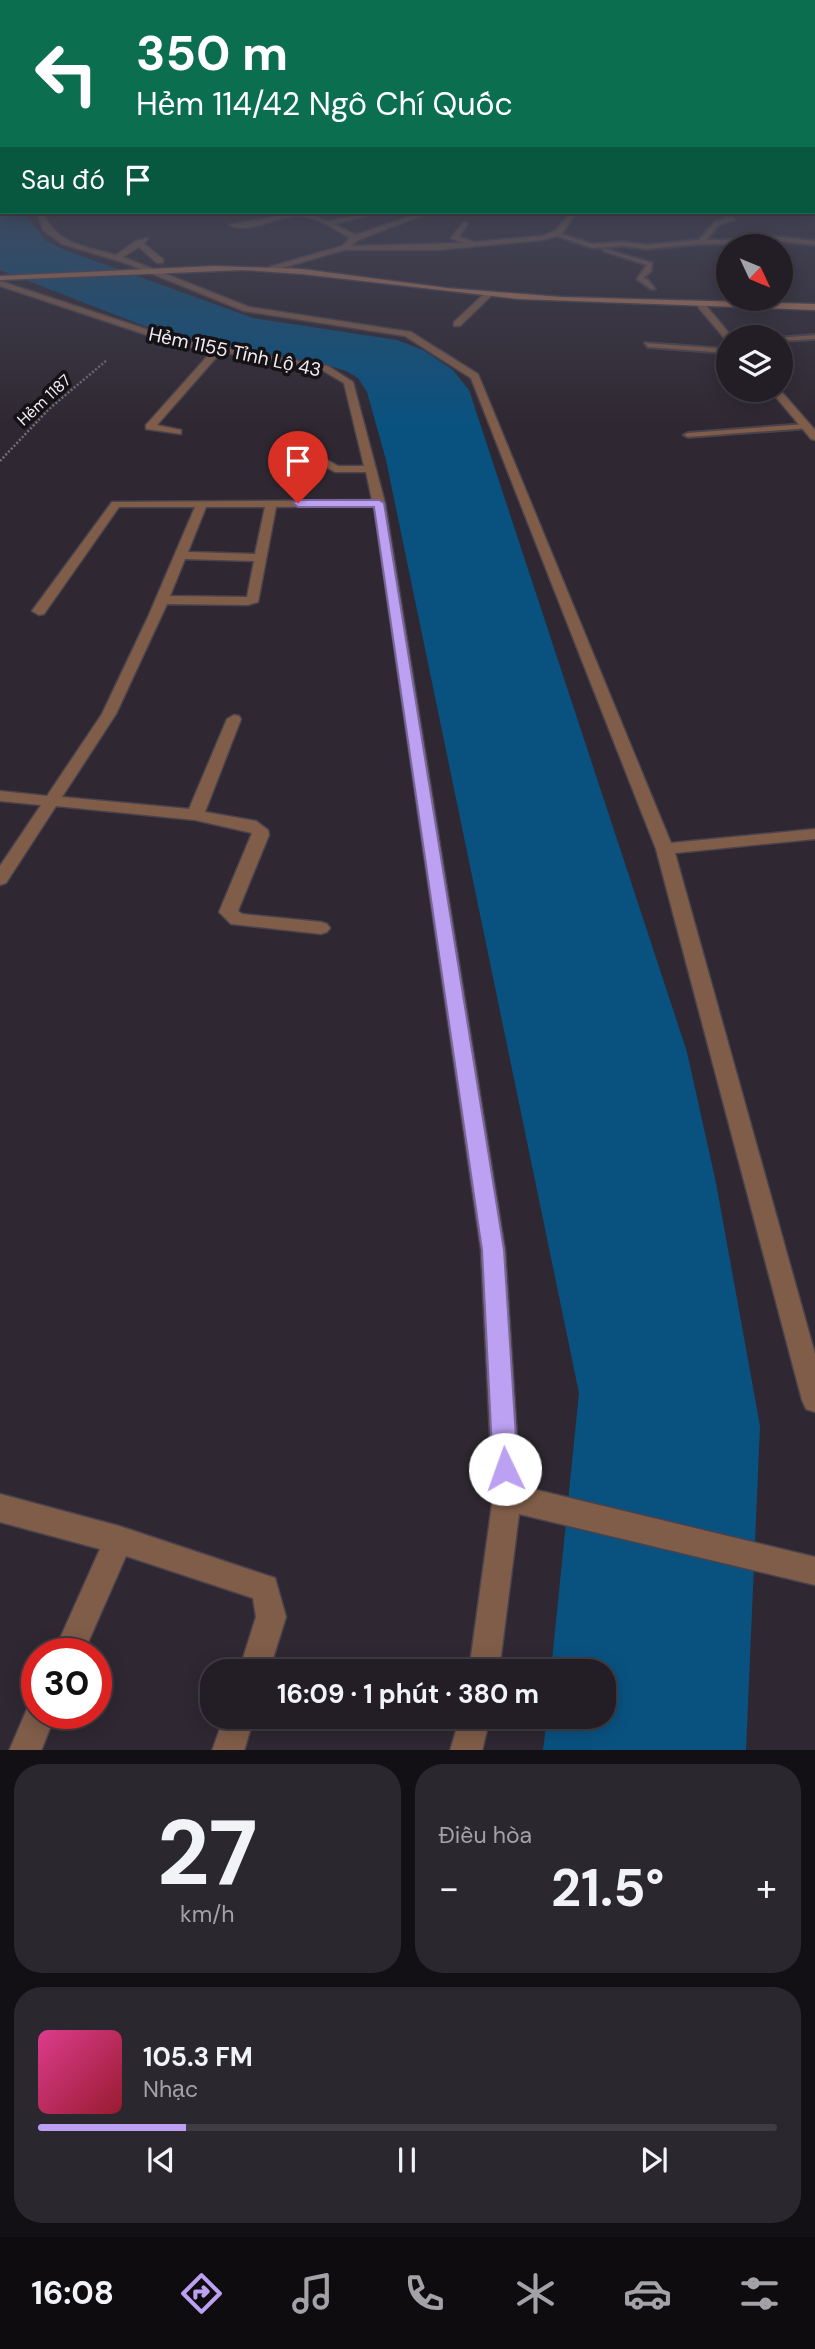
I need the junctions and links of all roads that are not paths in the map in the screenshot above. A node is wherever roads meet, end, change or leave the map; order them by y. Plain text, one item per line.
1 (129, 262) edge
2 (149, 262) edge
3 (299, 262) edge
4 (647, 262) edge
5 (151, 268) junction
6 (272, 270) junction
7 (0, 281) edge
8 (653, 288) dead end
9 (489, 294) junction
10 (701, 305) junction
11 (815, 307) edge
12 (457, 324) dead end
13 (718, 325) edge
14 (815, 337) edge
15 (793, 338) edge
16 (648, 345) dead end
17 (218, 349) junction
18 (716, 350) edge
19 (785, 402) edge
20 (806, 426) junction
21 (177, 432) dead end
22 (688, 435) dead end
23 (815, 437) edge
24 (293, 459) dead end
25 (370, 469) junction
26 (271, 503) junction
27 (379, 503) junction
28 (202, 504) junction
29 (180, 555) junction
30 (261, 558) junction
31 (162, 600) junction
32 (39, 611) dead end
33 (234, 719) dead end
34 (0, 796) edge
35 (52, 800) junction
36 (195, 815) junction
37 (815, 834) edge
38 (665, 849) junction
39 (0, 878) edge
40 (321, 928) dead end
41 (815, 1400) edge
42 (507, 1497) junction
43 (0, 1508) edge
44 (120, 1540) junction
45 (814, 1571) edge
46 (75, 1638) edge
47 (258, 1659) edge
48 (486, 1659) edge
49 (34, 1729) edge
50 (235, 1729) edge
51 (472, 1729) edge
52 (24, 1750) edge
53 (228, 1750) edge
54 (466, 1750) edge

1 - 5 street
2 - 5 street
3 - 6 street
4 - 8 lane
5 - 6 main road
5 - 7 main road
5 - 38 street
6 - 9 main road
7 - 17 street, Hẻm 1155 Tỉnh Lộ 43
9 - 10 main road
9 - 12 street
10 - 11 main road
10 - 13 street
14 - 15 lane
16 - 18 lane
17 - 21 street
17 - 25 street, Hẻm 1155 Tỉnh Lộ 43
19 - 20 street
20 - 22 lane
20 - 23 street
24 - 25 street
25 - 27 street, Hẻm 1155 Tỉnh Lộ 43
26 - 27 street
26 - 28 street
26 - 30 street
27 - 42 street, Hẻm 1155 Tỉnh Lộ 43
28 - 29 street
28 - 32 street
29 - 30 street
29 - 31 street
30 - 31 street
31 - 35 street
33 - 36 street
34 - 35 street
35 - 36 street
35 - 39 street
36 - 40 street
37 - 38 street
38 - 41 street
42 - 45 street
42 - 48 street, Hẻm 1155 Tỉnh Lộ 43
43 - 44 street
44 - 46 street
44 - 47 street
49 - 52 street
50 - 53 street
51 - 54 street

